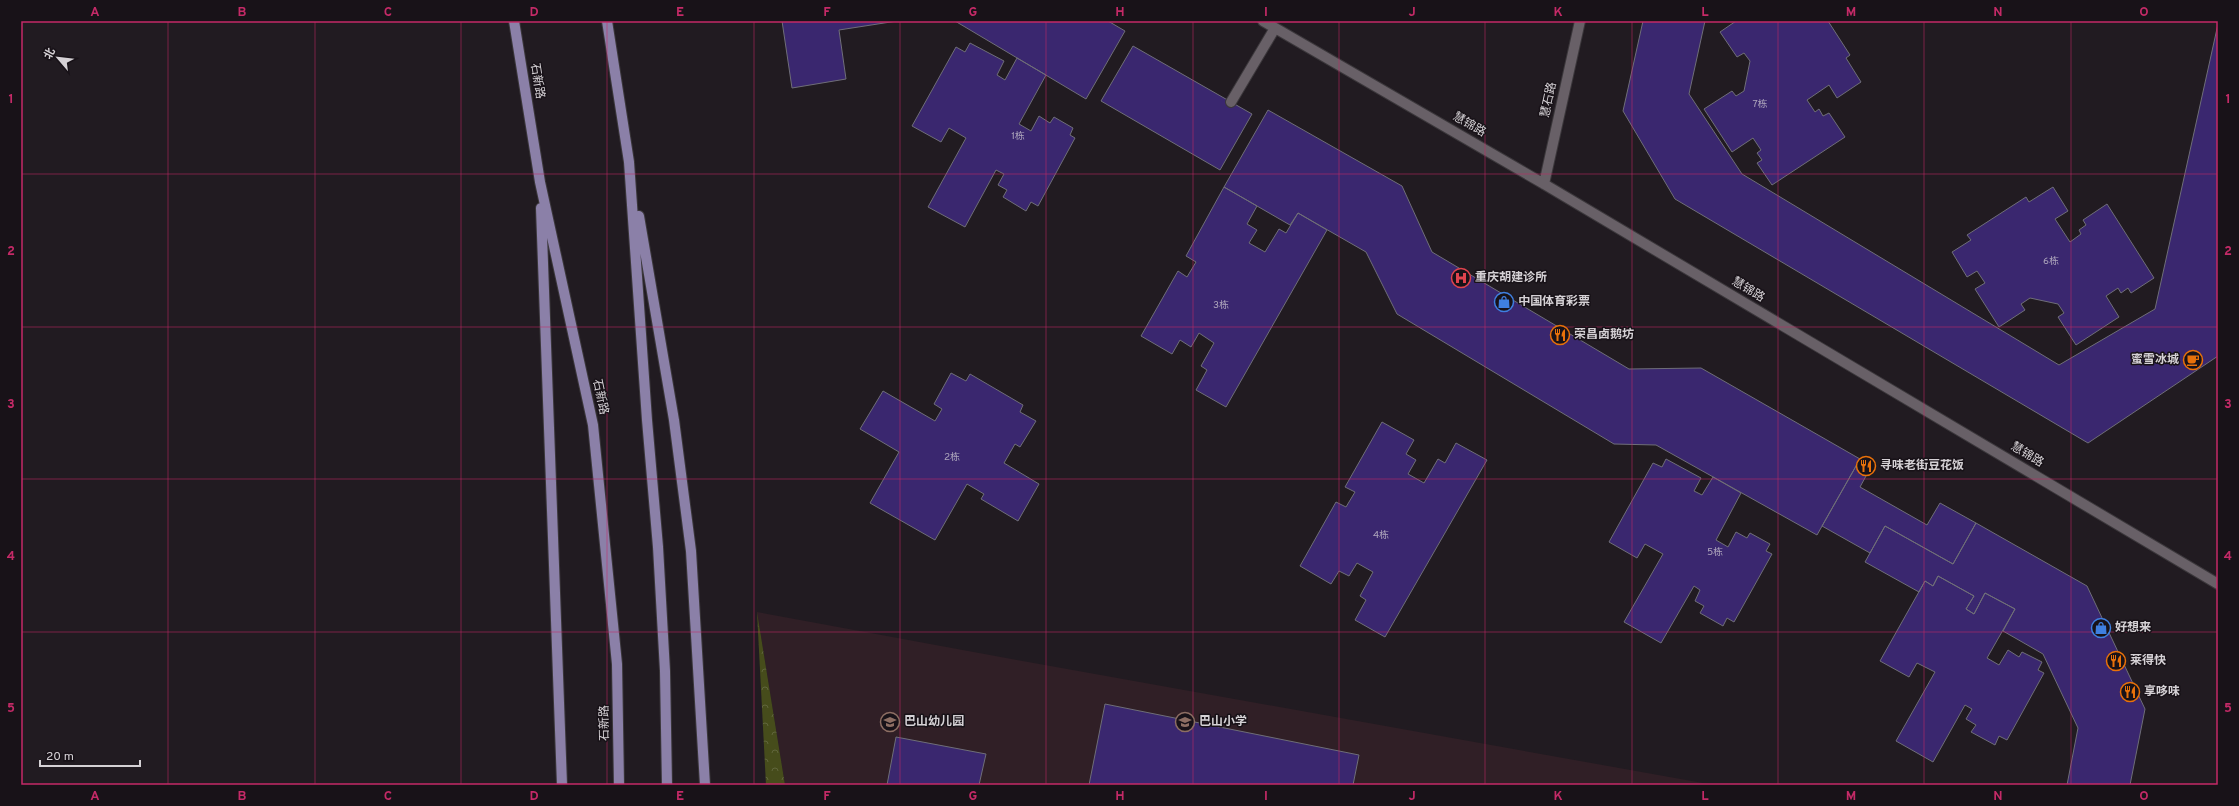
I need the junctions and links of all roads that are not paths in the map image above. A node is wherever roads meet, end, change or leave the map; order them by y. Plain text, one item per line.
1 (514, 21) edge
2 (607, 21) edge
3 (1263, 21) edge
4 (1580, 21) edge
5 (1275, 28) junction
6 (1231, 102) dead end
7 (629, 162) junction
8 (540, 182) junction
9 (1544, 184) junction
10 (2218, 584) edge
11 (562, 785) edge
12 (618, 785) edge
13 (667, 785) edge
14 (705, 785) edge

1 - 8 main road, 石新路
2 - 7 main road
3 - 5 street, 慧锦路
4 - 9 street, 慧石路
5 - 6 street
5 - 9 street, 慧锦路
7 - 13 main road
7 - 14 main road
8 - 11 main road
8 - 12 main road, 石新路
9 - 10 street, 慧锦路

